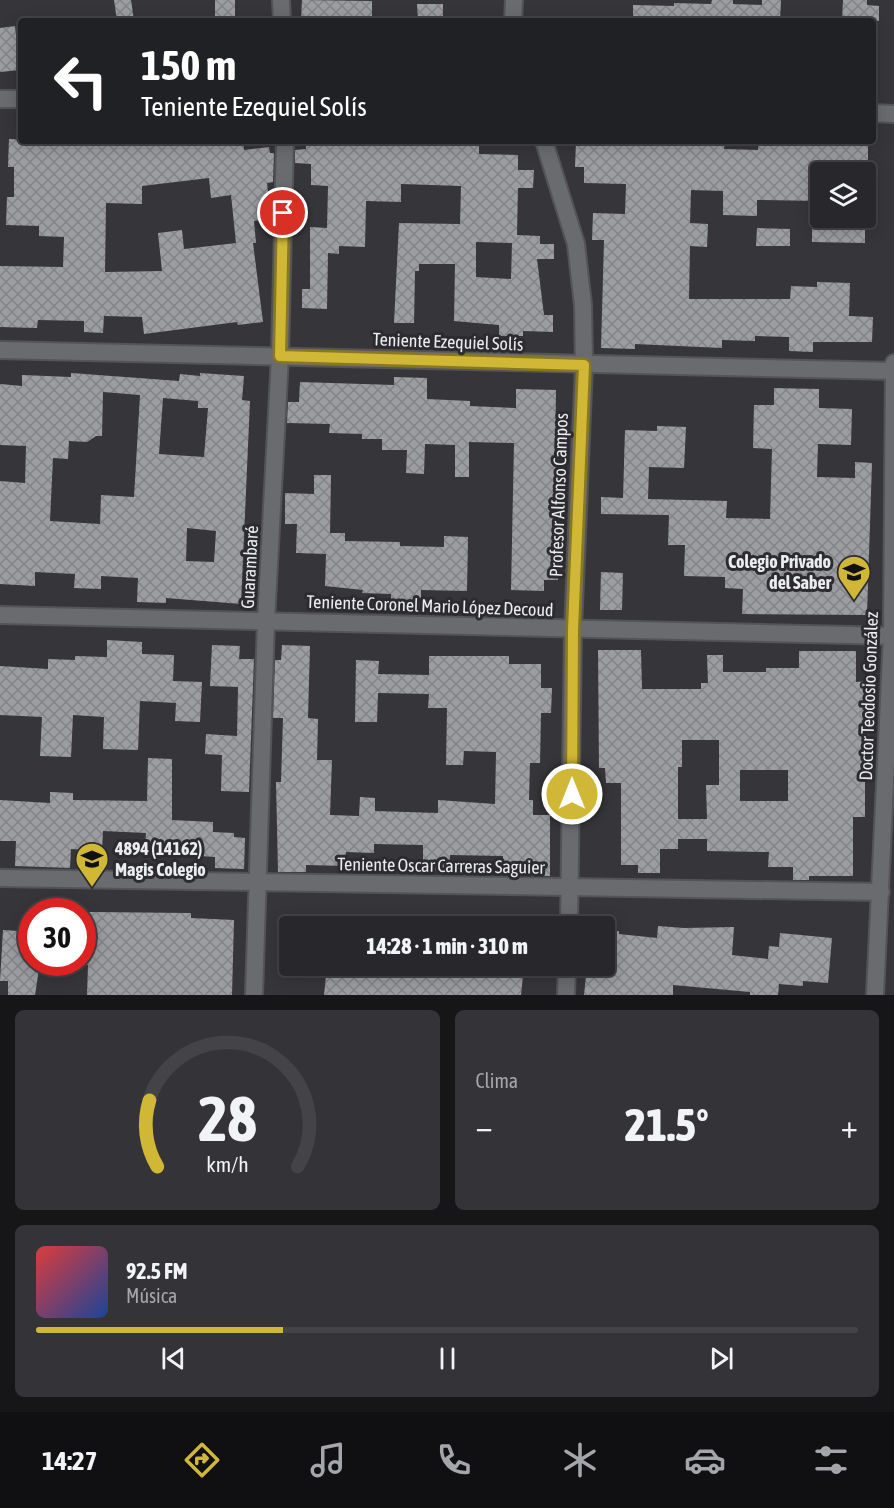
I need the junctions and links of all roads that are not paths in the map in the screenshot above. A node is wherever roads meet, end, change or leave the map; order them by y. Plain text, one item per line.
1 (281, 0) edge
2 (514, 0) edge
3 (282, 18) edge
4 (513, 18) edge
5 (0, 99) edge
6 (18, 99) edge
7 (876, 113) edge
8 (894, 114) edge
9 (285, 144) edge
10 (545, 144) edge
11 (0, 350) edge
12 (280, 356) junction
13 (894, 363) edge
14 (584, 365) junction
15 (894, 371) edge
16 (0, 615) edge
17 (266, 621) junction
18 (573, 630) junction
19 (893, 636) edge
20 (0, 878) edge
21 (258, 882) junction
22 (571, 888) junction
23 (881, 892) junction
24 (570, 916) edge
25 (567, 976) edge
26 (254, 995) edge
27 (566, 995) edge
28 (875, 995) edge

1 - 3 street
2 - 4 street
5 - 6 street
7 - 8 street
9 - 12 street, Guarambaré
10 - 14 street, Profesor Alfonso Campos
11 - 12 street, Teniente Ezequiel Solís
12 - 14 street, Teniente Ezequiel Solís
12 - 17 street, Guarambaré
13 - 15 street, Doctor Teodosio González
14 - 15 street, Teniente Ezequiel Solís
14 - 18 street, Profesor Alfonso Campos
15 - 19 street, Doctor Teodosio González
16 - 17 street, Teniente Coronel Mario López Decoud
17 - 18 street, Teniente Coronel Mario López Decoud
17 - 21 street, Guarambaré
18 - 19 street, Teniente Coronel Mario López Decoud
18 - 22 street, Profesor Alfonso Campos
19 - 23 street, Doctor Teodosio González
20 - 21 street, Teniente Oscar Carreras Saguier
21 - 22 street, Teniente Oscar Carreras Saguier
21 - 26 street, Guarambaré
22 - 23 street, Teniente Oscar Carreras Saguier
22 - 24 street, Profesor Alfonso Campos
23 - 28 street, Doctor Teodosio González
25 - 27 street

